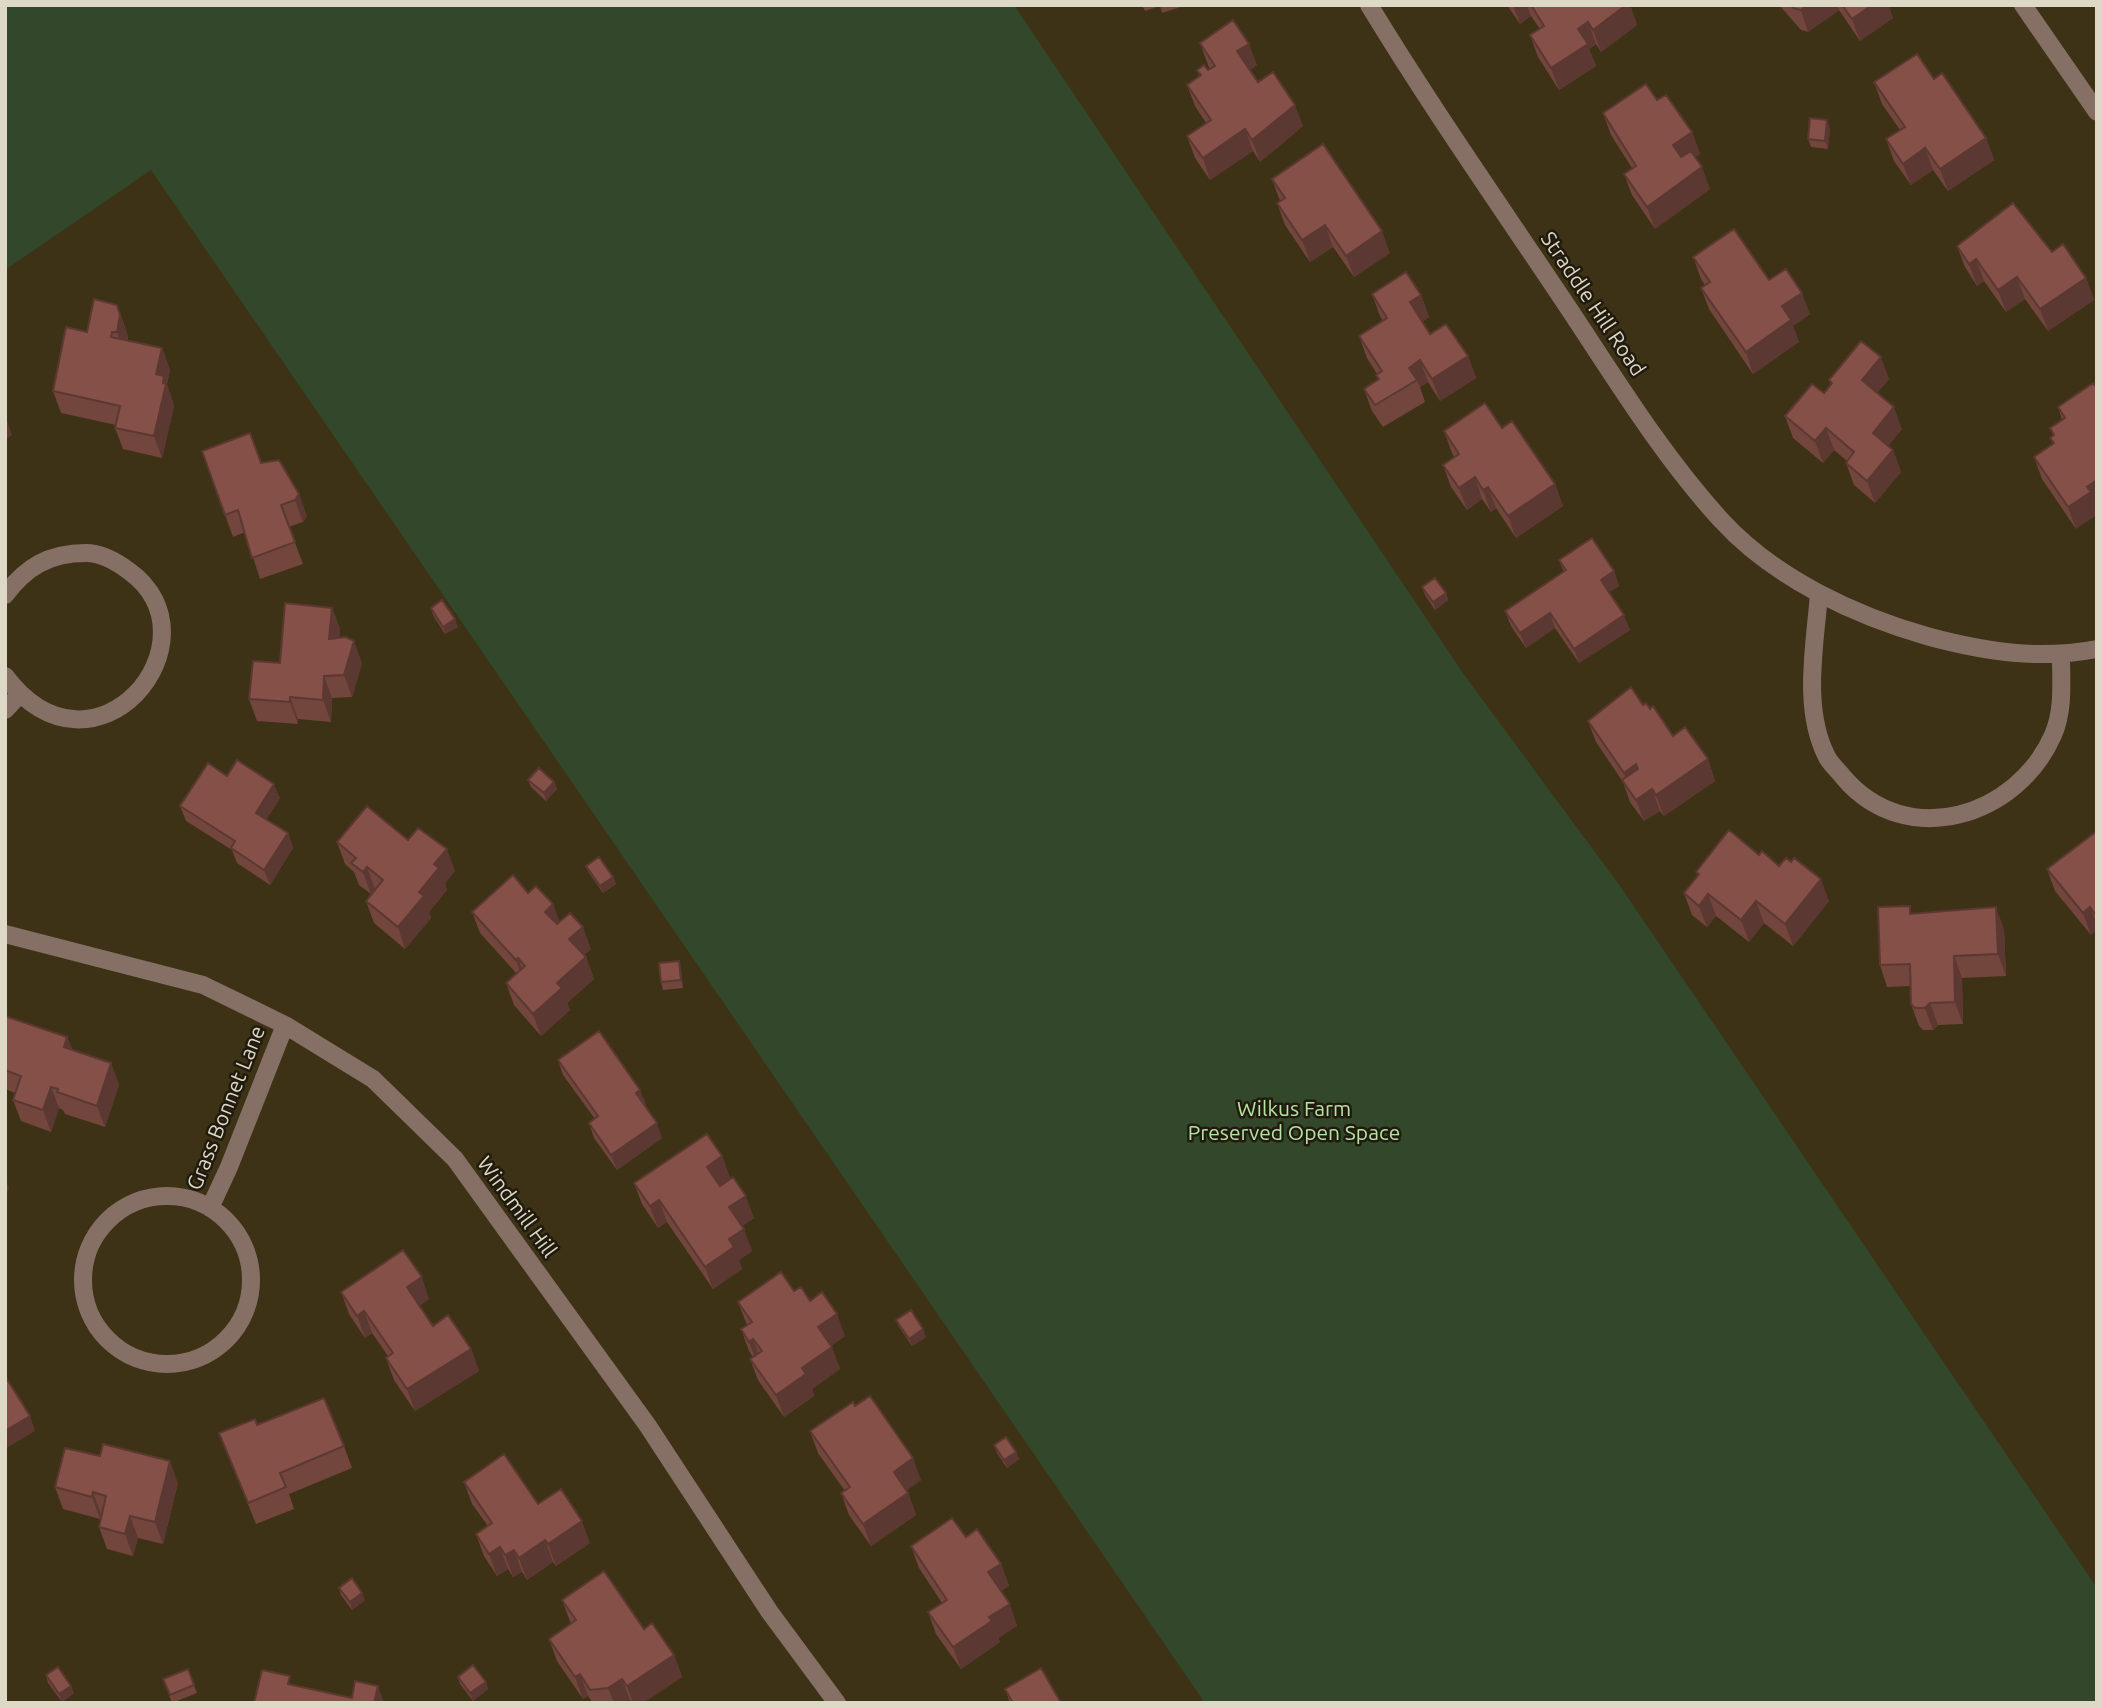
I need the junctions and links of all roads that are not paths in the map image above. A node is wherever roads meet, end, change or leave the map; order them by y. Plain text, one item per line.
1 (1369, 5) edge
2 (2023, 5) edge
3 (2097, 112) edge
4 (1819, 594) junction
5 (5, 596) edge
6 (2097, 649) edge
7 (2061, 656) junction
8 (5, 677) edge
9 (19, 695) junction
10 (5, 710) edge
11 (5, 934) edge
12 (285, 1025) junction
13 (210, 1208) junction
14 (837, 1703) edge

1 - 4 street, Straddle Hill Road
2 - 3 street
4 - 7 street, Straddle Hill Road
4 - 7 street
5 - 9 street
6 - 7 street, Straddle Hill Road
8 - 9 street
9 - 10 street
11 - 12 street, Windmill Hill
12 - 13 street, Grass Bonnet Lane
12 - 14 street, Windmill Hill
13 - 13 street, Grass Bonnet Lane

